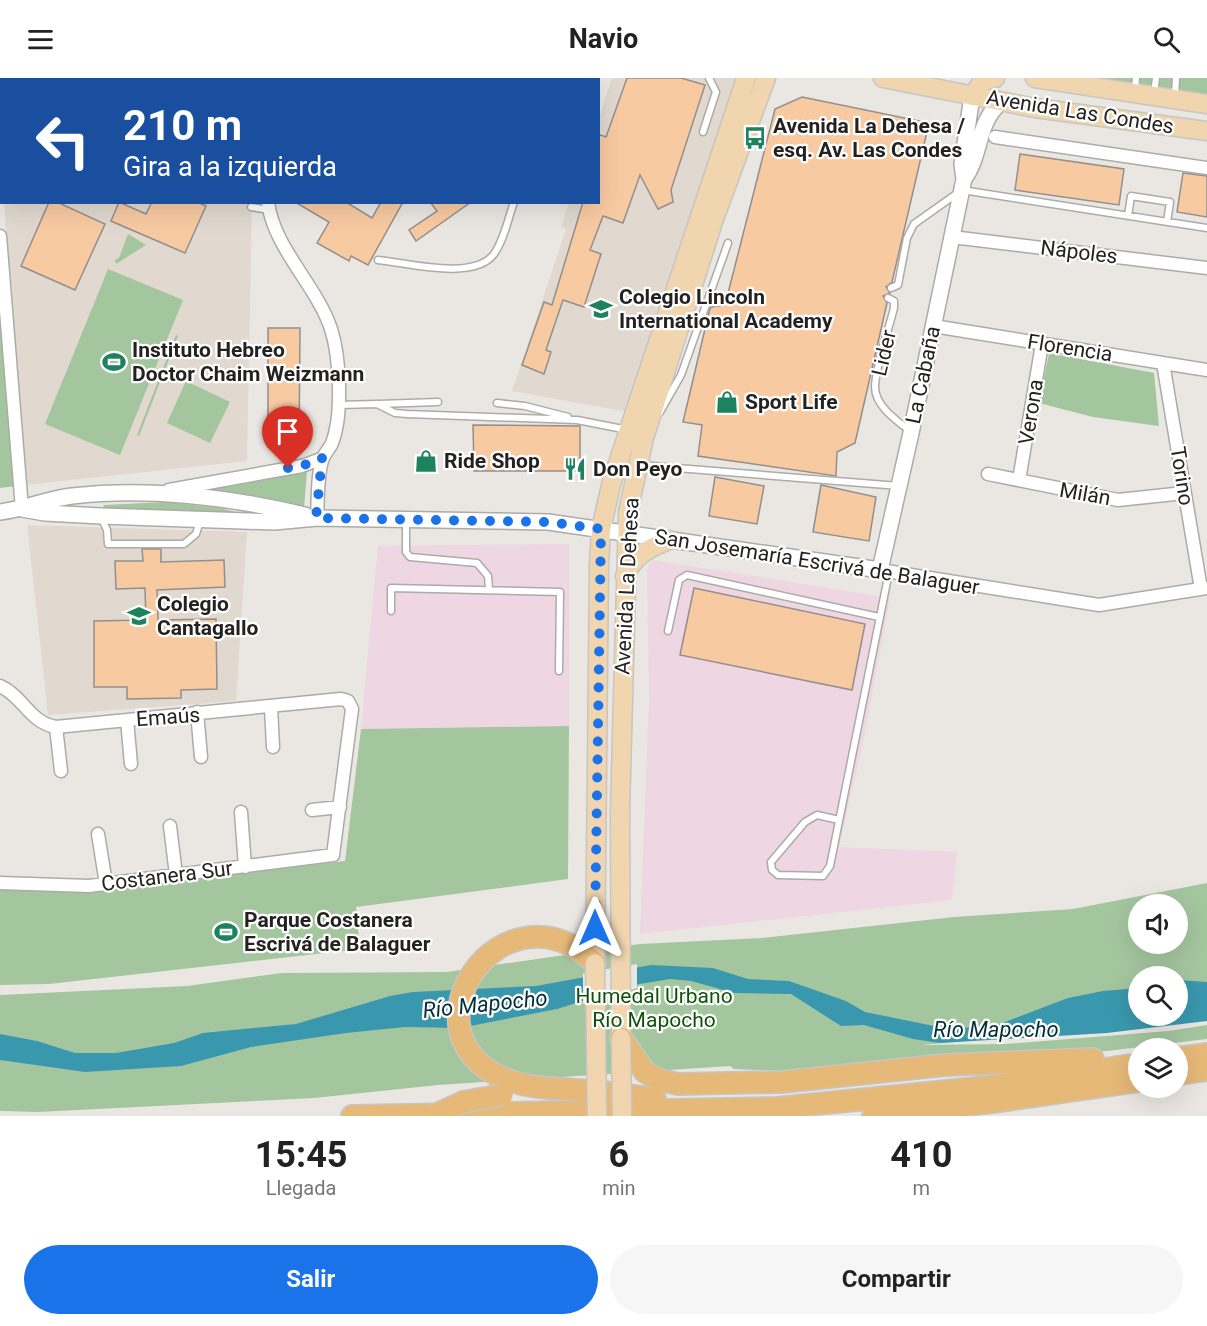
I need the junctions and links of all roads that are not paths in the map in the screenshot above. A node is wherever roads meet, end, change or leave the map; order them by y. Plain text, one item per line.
1 (709, 78) edge
2 (746, 78) edge
3 (766, 78) edge
4 (883, 78) edge
5 (995, 78) edge
6 (1156, 78) edge
7 (1176, 78) edge
8 (1042, 79) edge
9 (1135, 86) edge
10 (972, 96) junction
11 (1154, 96) junction
12 (1174, 100) junction
13 (1001, 102) junction
14 (1207, 104) edge
15 (1207, 131) edge
16 (703, 132) dead end
17 (995, 137) dead end
18 (1207, 168) edge
19 (963, 185) junction
20 (513, 204) edge
21 (269, 206) edge
22 (251, 207) dead end
23 (1128, 216) junction
24 (1167, 222) junction
25 (1207, 228) edge
26 (0, 236) edge
27 (952, 237) junction
28 (728, 243) dead end
29 (378, 260) dead end
30 (1207, 268) edge
31 (891, 288) dead end
32 (888, 298) dead end
33 (933, 326) junction
34 (1042, 344) junction
35 (1163, 363) junction
36 (1207, 370) edge
37 (438, 402) dead end
38 (497, 403) dead end
39 (377, 404) junction
40 (337, 405) junction
41 (577, 420) junction
42 (911, 433) junction
43 (636, 434) junction
44 (322, 458) junction
45 (637, 464) junction
46 (988, 474) dead end
47 (1019, 480) junction
48 (899, 486) junction
49 (159, 492) junction
50 (111, 493) junction
51 (1184, 494) junction
52 (22, 509) junction
53 (0, 512) edge
54 (101, 516) junction
55 (316, 518) junction
56 (201, 519) junction
57 (406, 519) junction
58 (601, 529) junction
59 (625, 533) junction
60 (669, 540) junction
61 (884, 571) junction
62 (624, 578) junction
63 (1204, 589) edge
64 (489, 590) junction
65 (391, 610) dead end
66 (879, 617) junction
67 (668, 631) dead end
68 (559, 671) dead end
69 (0, 686) edge
70 (271, 707) junction
71 (197, 712) junction
72 (127, 720) junction
73 (56, 727) junction
74 (273, 747) dead end
75 (201, 757) dead end
76 (131, 764) dead end
77 (61, 771) dead end
78 (340, 807) junction
79 (312, 810) dead end
80 (241, 812) dead end
81 (839, 820) junction
82 (170, 826) dead end
83 (98, 834) dead end
84 (245, 867) junction
85 (176, 875) junction
86 (0, 883) edge
87 (106, 884) junction
88 (595, 963) junction
89 (621, 1038) junction
90 (1128, 1056) edge
91 (1128, 1066) edge
92 (1128, 1083) edge
93 (503, 1086) junction
94 (1086, 1089) junction
95 (777, 1108) junction
96 (352, 1116) edge
97 (433, 1116) edge
98 (597, 1116) edge
99 (622, 1116) edge
100 (873, 1116) edge
101 (972, 1116) edge

1 - 16 lane
2 - 43 main road, Avenida La Dehesa
3 - 43 main road, Avenida La Dehesa
4 - 10 main road, Avenida Las Condes
5 - 10 main road
6 - 11 lane
7 - 12 lane
8 - 9 main road, Avenida Las Condes
9 - 11 main road, Avenida Las Condes
10 - 13 main road, Avenida Las Condes
10 - 19 street, La Cabaña
11 - 12 main road, Avenida Las Condes
12 - 14 main road, Avenida Las Condes
13 - 15 main road, Avenida Las Condes
13 - 19 street, La Cabaña
17 - 18 street
19 - 23 lane
19 - 27 street, La Cabaña
19 - 31 lane
20 - 29 lane
21 - 22 lane
21 - 40 street
23 - 24 lane
23 - 24 lane
24 - 25 lane
26 - 52 street
27 - 30 street, Nápoles
27 - 33 street, La Cabaña
28 - 43 lane
32 - 42 lane, Lider
33 - 34 street, Florencia
33 - 42 street, La Cabaña
34 - 35 street, Florencia
34 - 47 street, Verona
35 - 36 street, Florencia
35 - 51 street, Torino
37 - 39 lane
38 - 41 lane
39 - 40 lane
39 - 41 lane
40 - 44 street
41 - 43 lane
42 - 48 street, La Cabaña
43 - 45 main road, Avenida La Dehesa
43 - 58 main road, Avenida La Dehesa
44 - 49 street
44 - 55 street
45 - 48 lane
45 - 59 main road, Avenida La Dehesa
46 - 47 street, Milán
47 - 51 street, Milán
48 - 61 street, La Cabaña
49 - 50 street, San Josemaría Escrivá de Balaguer
49 - 55 street, San Josemaría Escrivá de Balaguer
50 - 52 street, San Josemaría Escrivá de Balaguer
50 - 54 street
51 - 63 street, Torino
52 - 53 street, San Josemaría Escrivá de Balaguer
52 - 54 street, San Josemaría Escrivá de Balaguer
54 - 56 street, San Josemaría Escrivá de Balaguer
54 - 56 lane
55 - 56 street, San Josemaría Escrivá de Balaguer
55 - 57 street, San Josemaría Escrivá de Balaguer
57 - 58 street, San Josemaría Escrivá de Balaguer
57 - 64 lane
58 - 59 street, San Josemaría Escrivá de Balaguer
58 - 88 main road, Avenida La Dehesa
59 - 60 street, San Josemaría Escrivá de Balaguer
59 - 62 main road, Avenida La Dehesa
60 - 61 street, San Josemaría Escrivá de Balaguer
60 - 62 main road
61 - 63 street, San Josemaría Escrivá de Balaguer
61 - 66 lane
62 - 89 main road, Avenida La Dehesa
64 - 65 lane
64 - 68 lane
66 - 67 lane
66 - 81 lane
69 - 73 street
70 - 71 street, Emaús
70 - 74 street
70 - 78 street, Emaús
71 - 72 street, Emaús
71 - 75 street
72 - 73 street, Emaús
72 - 76 street
73 - 77 street
78 - 79 street
78 - 84 street, Costanera Sur
80 - 84 street
81 - 81 lane
82 - 85 street
83 - 87 street
84 - 85 street, Costanera Sur
85 - 87 street, Costanera Sur
86 - 87 street, Costanera Sur
88 - 93 highway
88 - 98 main road, Avenida La Dehesa, bridge
89 - 90 highway
89 - 99 main road, Avenida La Dehesa, bridge
91 - 95 highway
92 - 94 highway
93 - 95 highway
93 - 97 highway, bridge
94 - 100 highway
94 - 101 highway
95 - 96 highway

